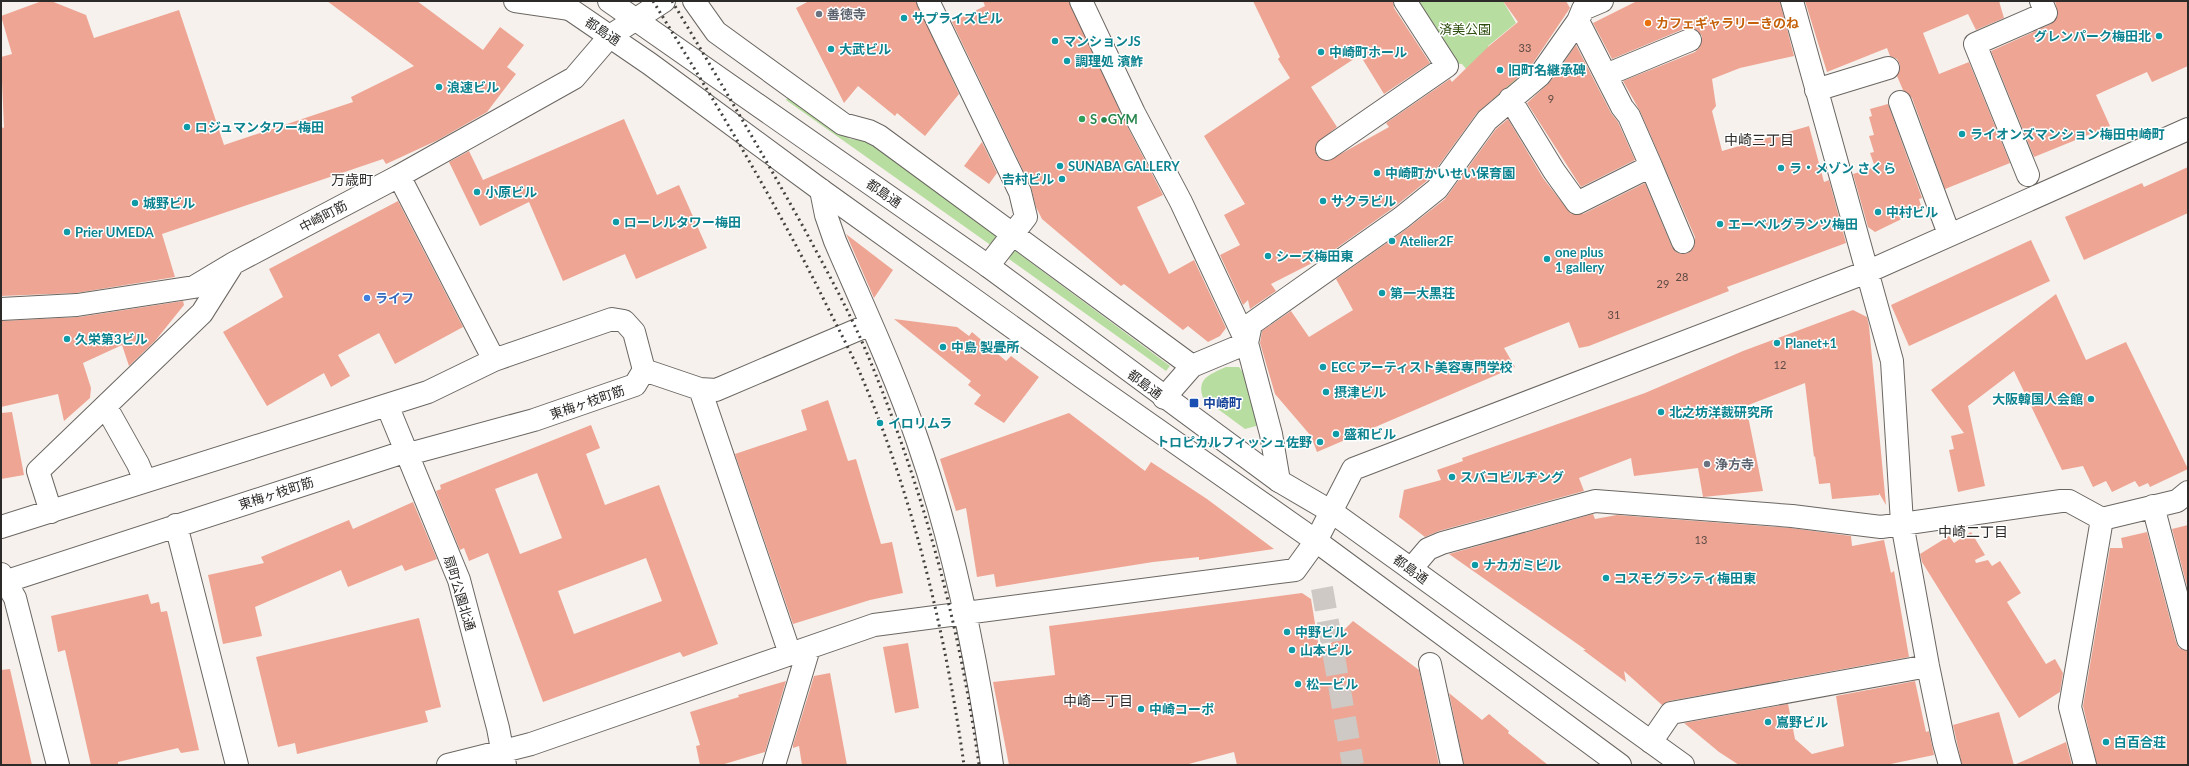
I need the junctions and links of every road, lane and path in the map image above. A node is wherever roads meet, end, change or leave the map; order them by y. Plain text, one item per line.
1 (515, 1) edge
2 (609, 1) edge
3 (664, 1) edge
4 (694, 1) edge
5 (928, 1) edge
6 (1081, 1) edge
7 (1405, 1) edge
8 (1792, 1) edge
9 (2041, 1) edge
10 (564, 5) edge
11 (1585, 8) edge
12 (636, 21) junction
13 (610, 36) junction
14 (1690, 40) dead end
15 (1888, 68) dead end
16 (1606, 75) junction
17 (1816, 90) junction
18 (1510, 99) junction
19 (1900, 102) dead end
20 (2188, 129) edge
21 (1327, 149) dead end
22 (1651, 166) junction
23 (2028, 175) dead end
24 (399, 176) junction
25 (821, 190) junction
26 (1013, 233) junction
27 (1949, 234) junction
28 (1683, 242) dead end
29 (234, 263) junction
30 (988, 266) junction
31 (1867, 272) junction
32 (1, 310) edge
33 (871, 324) junction
34 (1247, 343) junction
35 (494, 360) junction
36 (1192, 366) junction
37 (644, 370) junction
38 (700, 389) junction
39 (1164, 398) junction
40 (387, 405) junction
41 (106, 407) junction
42 (407, 451) junction
43 (145, 481) junction
44 (1279, 481) junction
45 (2188, 492) edge
46 (2153, 506) junction
47 (51, 512) junction
48 (1332, 512) junction
49 (2102, 518) junction
50 (1902, 523) junction
51 (176, 526) junction
52 (1, 528) edge
53 (1316, 541) junction
54 (1410, 569) junction
55 (3, 579) edge
56 (966, 613) junction
57 (2188, 639) edge
58 (800, 651) junction
59 (1430, 664) dead end
60 (1928, 666) junction
61 (1651, 742) junction
62 (503, 758) edge
63 (58, 765) edge
64 (237, 765) edge
65 (448, 765) edge
66 (774, 765) edge
67 (992, 765) edge
68 (1452, 765) edge
69 (1620, 765) edge
70 (1683, 765) edge
71 (1950, 765) edge
72 (2085, 765) edge

1 - 10 street
2 - 12 street, 都島通
3 - 12 street, 中崎町筋
4 - 26 street
5 - 26 street
6 - 34 street
7 - 21 street
8 - 17 street
9 - 23 street
10 - 13 street, 都島通
11 - 16 street
11 - 18 street
12 - 13 street, 中崎町筋
12 - 30 street, 都島通
13 - 24 street, 中崎町筋
13 - 25 street, 都島通
14 - 16 street
15 - 17 street
16 - 22 street
17 - 31 street
18 - 22 street
18 - 34 street
19 - 27 street
20 - 27 street
22 - 28 street
24 - 29 street, 中崎町筋
24 - 35 street
25 - 33 street
25 - 53 street, 都島通
26 - 30 street
26 - 36 street
27 - 31 street
29 - 32 street, 中崎町筋
29 - 41 street
30 - 39 street, 都島通
31 - 48 street
31 - 50 street
33 - 38 street
33 - 56 street
34 - 36 street
34 - 44 street
35 - 37 street
35 - 40 street
36 - 39 street
37 - 38 street
37 - 42 street, 東梅ヶ枝町筋
38 - 58 street
39 - 44 street, 都島通
40 - 42 street, 扇町公園北通
40 - 43 street
41 - 43 street
41 - 47 street
42 - 51 street, 東梅ヶ枝町筋
42 - 62 street, 扇町公園北通
43 - 47 street
44 - 48 street, 都島通
45 - 46 street
46 - 49 street
46 - 57 street
47 - 52 street
48 - 53 street
48 - 54 street, 都島通
49 - 50 street
49 - 72 street
50 - 54 street
50 - 60 street
51 - 55 street, 東梅ヶ枝町筋
51 - 64 street
53 - 56 street
53 - 69 street, 都島通
54 - 61 street, 都島通
55 - 63 street
56 - 58 street
56 - 67 street
58 - 62 street
58 - 66 street
59 - 68 street
60 - 61 street
60 - 71 street
61 - 70 street, 都島通
62 - 65 street

